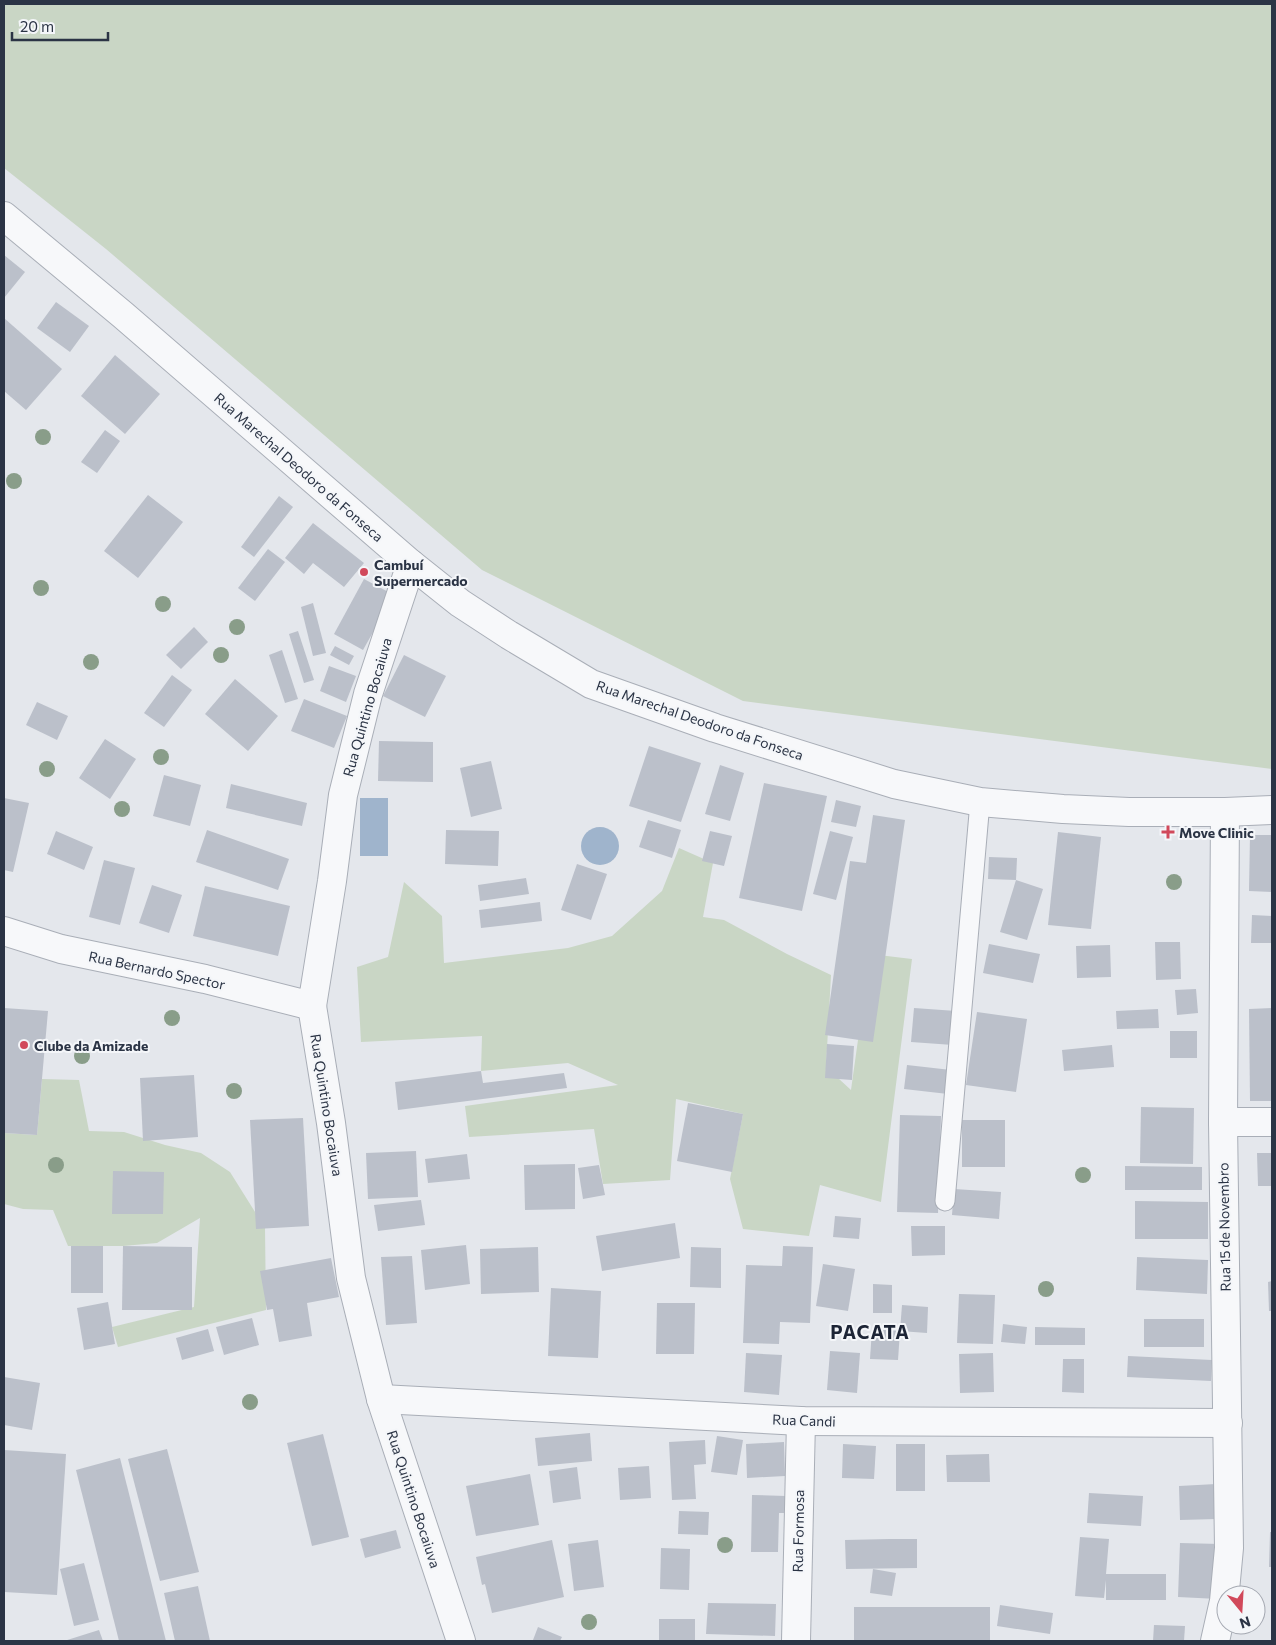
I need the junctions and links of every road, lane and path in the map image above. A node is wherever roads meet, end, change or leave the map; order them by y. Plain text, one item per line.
1 (4, 216) edge
2 (411, 564) junction
3 (980, 802) junction
4 (1272, 810) edge
5 (1224, 812) junction
6 (4, 931) edge
7 (312, 1006) junction
8 (1223, 1122) junction
9 (1272, 1122) edge
10 (945, 1201) dead end
11 (381, 1399) junction
12 (801, 1421) junction
13 (1228, 1423) junction
14 (461, 1641) edge
15 (796, 1641) edge
16 (1215, 1641) edge

1 - 2 street, Rua Marechal Deodoro da Fonseca
2 - 3 street, Rua Marechal Deodoro da Fonseca
2 - 7 street, Rua Quintino Bocaiuva
3 - 5 street, Rua Marechal Deodoro da Fonseca
3 - 10 lane
4 - 5 street, Rua Marechal Deodoro da Fonseca
5 - 8 street, Rua 15 de Novembro
6 - 7 street, Rua Bernardo Spector
7 - 11 street, Rua Quintino Bocaiuva
8 - 9 street
8 - 13 street, Rua 15 de Novembro
11 - 12 street, Rua Candi
11 - 14 street, Rua Quintino Bocaiuva
12 - 13 street, Rua Candi
12 - 15 street, Rua Formosa
13 - 16 street, Rua 15 de Novembro

